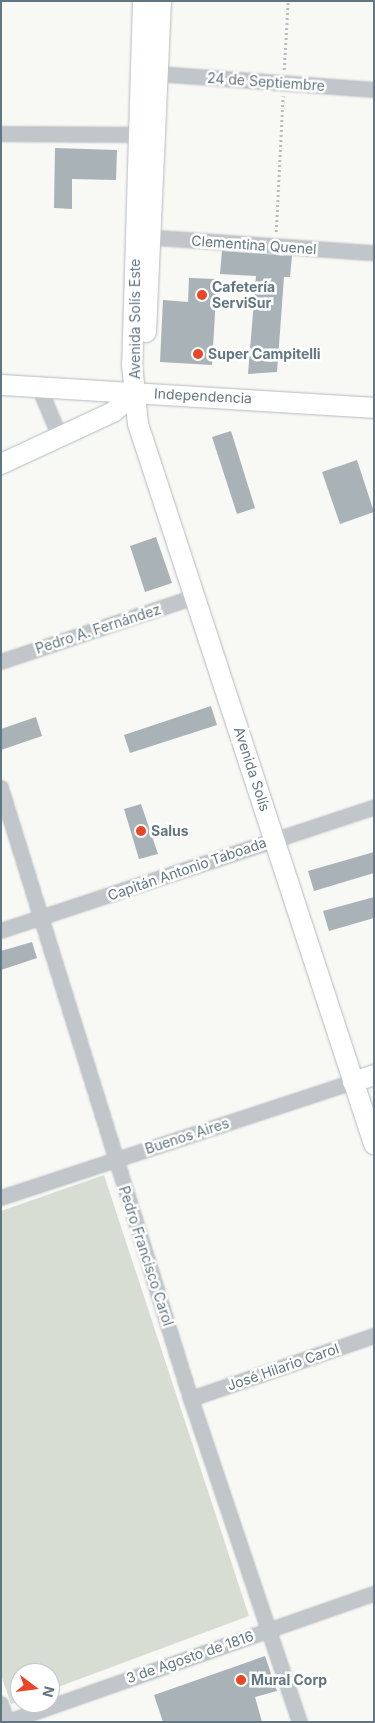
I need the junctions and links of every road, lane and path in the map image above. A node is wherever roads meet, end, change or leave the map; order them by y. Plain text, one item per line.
1 (143, 1) edge
2 (161, 1) edge
3 (288, 1) edge
4 (158, 74) junction
5 (284, 82) junction
6 (374, 90) edge
7 (1, 134) edge
8 (146, 135) junction
9 (143, 237) junction
10 (275, 246) junction
11 (374, 253) edge
12 (6, 382) edge
13 (39, 386) junction
14 (136, 393) junction
15 (373, 405) edge
16 (60, 437) junction
17 (1, 464) edge
18 (195, 597) junction
19 (1, 662) edge
20 (1, 788) edge
21 (374, 808) edge
22 (275, 839) junction
23 (42, 918) junction
24 (1, 931) edge
25 (374, 1075) edge
26 (353, 1082) junction
27 (374, 1144) edge
28 (116, 1160) junction
29 (1, 1198) edge
30 (374, 1336) edge
31 (191, 1399) junction
32 (374, 1594) edge
33 (268, 1630) junction
34 (1, 1704) edge
35 (7, 1722) edge
36 (300, 1722) edge

1 - 8 main road, Avenida Solís Este
2 - 4 main road, Avenida Solís Este
3 - 5 path
4 - 5 street, 24 de Septiembre
4 - 8 main road, Avenida Solís Este
5 - 6 street, 24 de Septiembre
5 - 10 path
7 - 8 street
8 - 9 main road, Avenida Solís Este
9 - 10 street, Clementina Quenel
9 - 14 main road, Avenida Solís Este
10 - 11 street, Clementina Quenel
12 - 13 main road, Independencia
13 - 14 main road, Independencia
13 - 16 street
14 - 15 main road, Independencia
14 - 16 main road
14 - 18 main road, Avenida Solís
16 - 17 main road
18 - 19 street, Pedro A. Fernández
18 - 22 main road, Avenida Solís
20 - 23 street, Pedro Francisco Carol
21 - 22 street, Capitán Antonio Taboada
22 - 23 street, Capitán Antonio Taboada
22 - 26 main road, Avenida Solís
23 - 24 street, Capitán Antonio Taboada
23 - 28 street, Pedro Francisco Carol
25 - 26 main road, Buenos Aires
26 - 27 main road, Avenida Solís
26 - 28 street, Buenos Aires
28 - 29 street, Buenos Aires
28 - 31 street, Pedro Francisco Carol
30 - 31 street, José Hilario Carol
31 - 33 street, Pedro Francisco Carol
32 - 33 street, 3 de Agosto de 1816
33 - 35 street, 3 de Agosto de 1816
33 - 36 street, Pedro Francisco Carol
34 - 35 street

